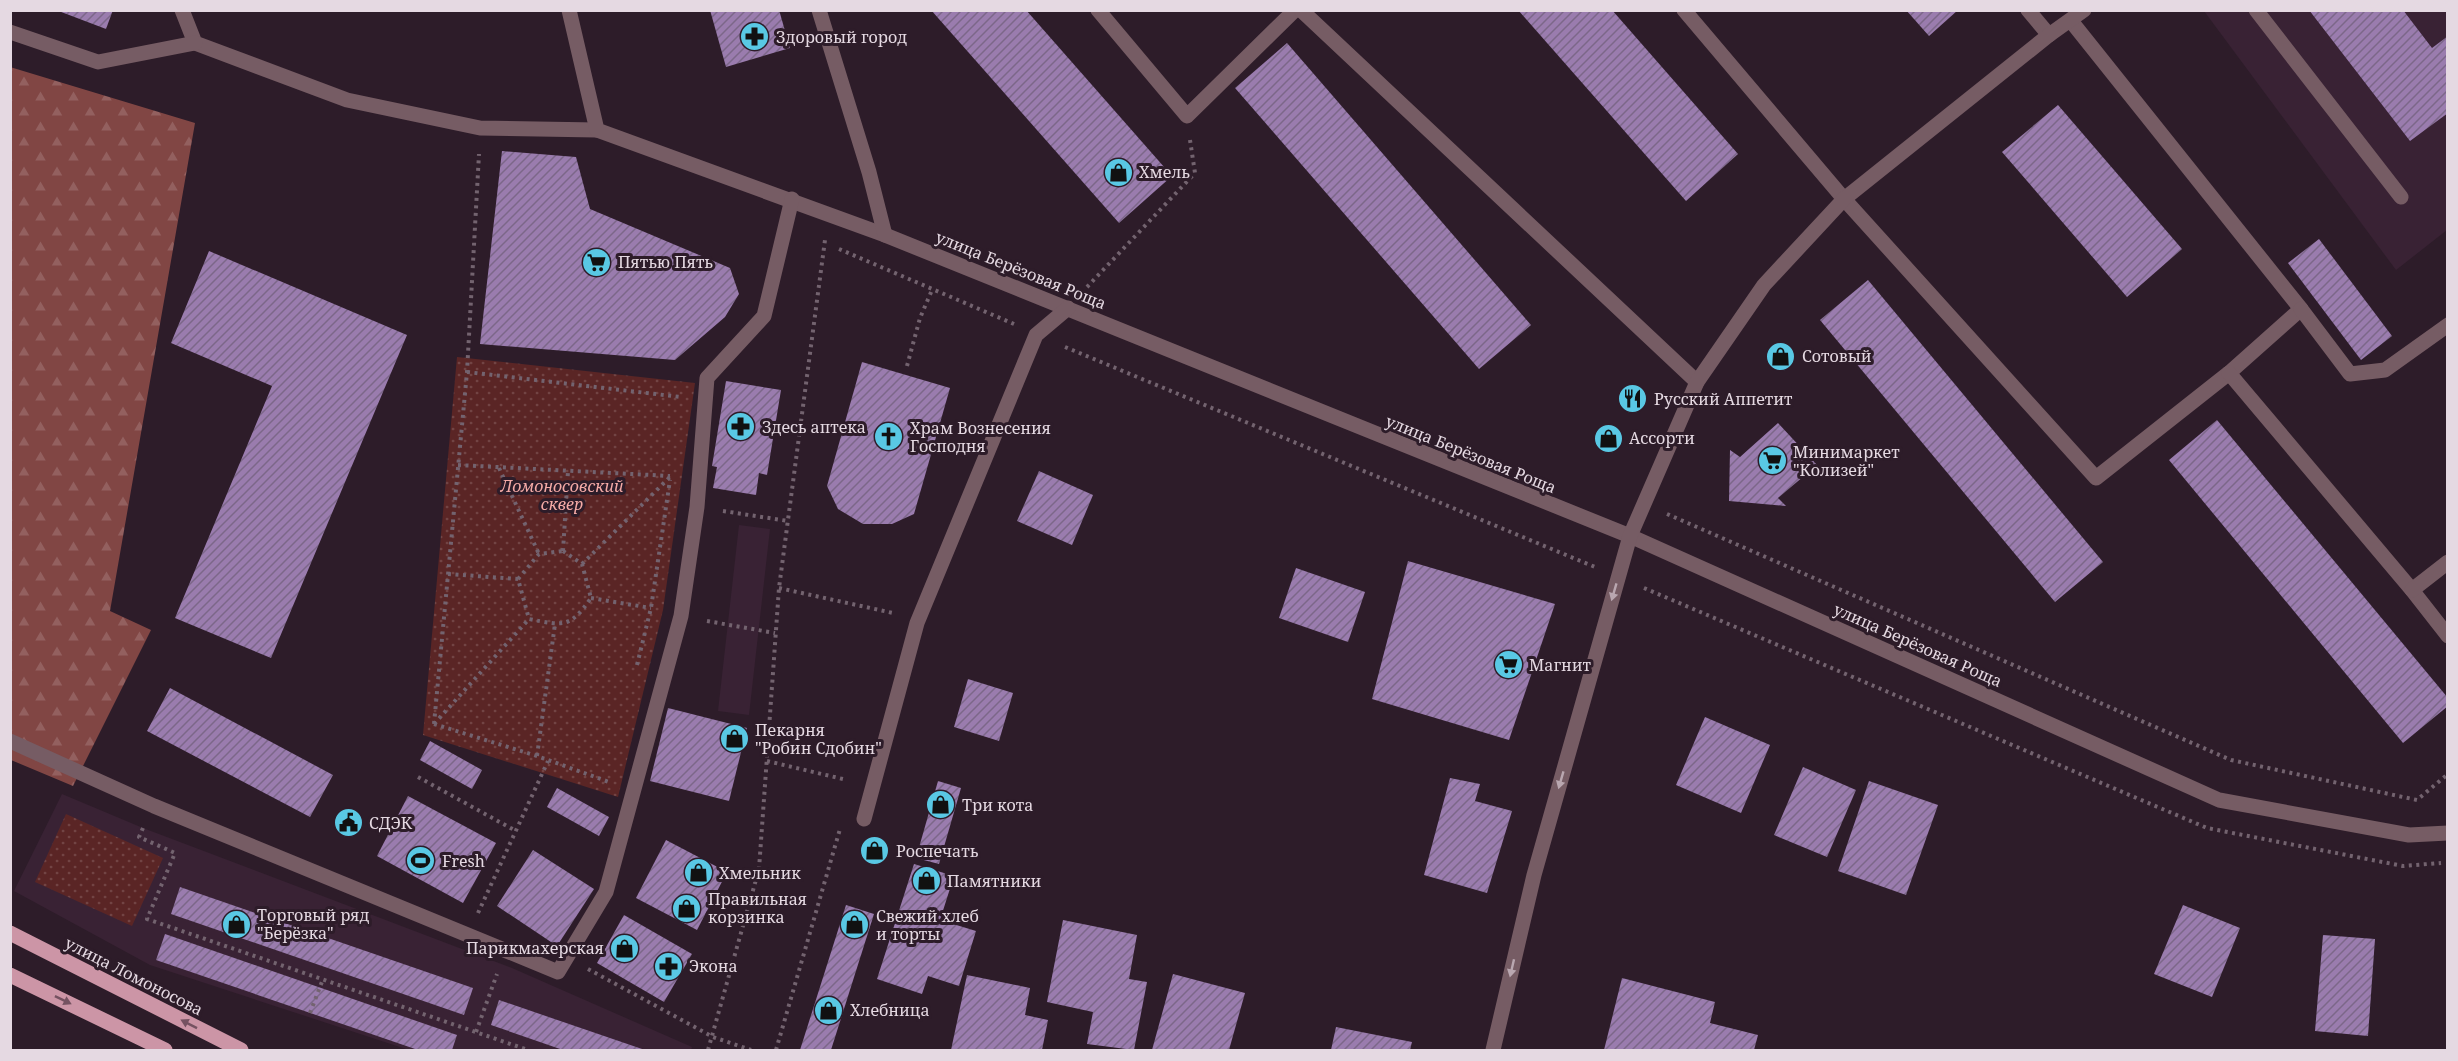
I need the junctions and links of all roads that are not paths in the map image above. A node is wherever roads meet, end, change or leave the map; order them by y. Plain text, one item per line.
1 (182, 10) edge
2 (569, 10) edge
3 (819, 10) edge
4 (1098, 10) edge
5 (1295, 10) edge
6 (1301, 10) edge
7 (1684, 10) edge
8 (2028, 10) edge
9 (2084, 10) edge
10 (2256, 10) edge
11 (2071, 21) junction
12 (10, 32) edge
13 (2049, 35) junction
14 (195, 43) junction
15 (597, 130) junction
16 (2401, 197) dead end
17 (792, 199) junction
18 (1844, 199) junction
19 (885, 236) junction
20 (1068, 308) junction
21 (2301, 309) junction
22 (2448, 325) edge
23 (2229, 373) junction
24 (1697, 382) junction
25 (1630, 536) junction
26 (2448, 562) edge
27 (2412, 590) junction
28 (2448, 636) edge
29 (10, 741) edge
30 (864, 819) dead end
31 (2448, 832) edge
32 (10, 933) edge
33 (10, 975) edge
34 (165, 1050) edge
35 (241, 1050) edge
36 (1493, 1050) edge

1 - 14 street
2 - 15 street
3 - 19 street
4 - 5 street
6 - 24 street
7 - 18 street
8 - 13 street
9 - 11 street
10 - 16 street
11 - 13 street
11 - 21 street
12 - 14 street
13 - 18 street
14 - 15 street, улица Берёзовая Роща
15 - 17 street, улица Берёзовая Роща
17 - 19 street, улица Берёзовая Роща
17 - 29 street
18 - 23 street
18 - 24 street
19 - 20 street, улица Берёзовая Роща
20 - 25 street, улица Берёзовая Роща
20 - 30 street
21 - 22 street
21 - 23 street
23 - 27 street
24 - 25 street
25 - 31 street, улица Берёзовая Роща
25 -> 36 street
26 - 27 street
27 - 28 street
35 -> 32 main road, улица Ломоносова
33 -> 34 main road

